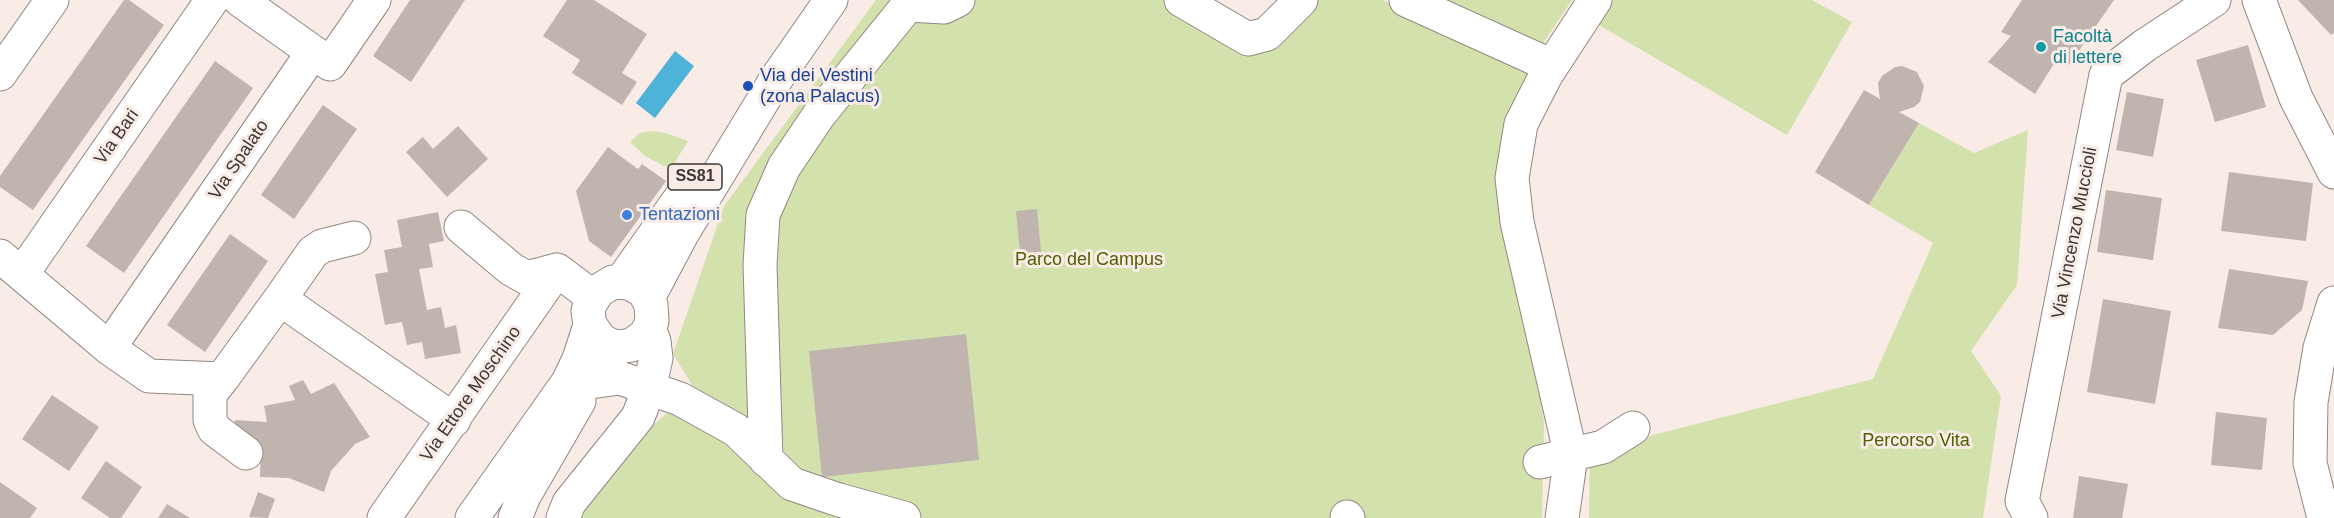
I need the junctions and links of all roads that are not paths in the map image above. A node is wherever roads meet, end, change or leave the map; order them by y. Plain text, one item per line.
1 (52, 0) edge
2 (212, 0) edge
3 (240, 0) edge
4 (374, 0) edge
5 (831, 0) edge
6 (958, 0) edge
7 (1181, 0) edge
8 (1301, 0) edge
9 (1406, 0) edge
10 (1595, 0) edge
11 (2214, 0) edge
12 (2259, 0) edge
13 (910, 2) edge
14 (313, 52) junction
15 (1552, 66) junction
16 (0, 74) edge
17 (2334, 172) edge
18 (461, 227) dead end
19 (354, 238) dead end
20 (11, 265) edge
21 (557, 270) junction
22 (280, 299) junction
23 (2334, 303) edge
24 (591, 311) junction
25 (632, 320) junction
26 (109, 348) junction
27 (222, 379) junction
28 (590, 382) junction
29 (650, 384) junction
30 (2323, 402) edge
31 (555, 403) junction
32 (454, 420) junction
33 (1633, 428) dead end
34 (246, 453) dead end
35 (1555, 459) junction
36 (766, 460) junction
37 (384, 518) edge
38 (472, 518) edge
39 (515, 518) edge
40 (564, 518) edge
41 (904, 518) edge
42 (1562, 518) edge
43 (2031, 518) edge
44 (2324, 518) edge

1 - 16 street
2 - 20 street, Via Bari
3 - 14 street
4 - 14 street
5 - 25 street, SS81
6 - 13 street
7 - 8 street
9 - 15 street
10 - 15 street
11 - 43 street, Via Vincenzo Muccioli
12 - 17 street
13 - 36 street
14 - 26 street, Via Spalato
15 - 35 street
18 - 21 street
19 - 22 street
20 - 26 street
21 - 24 street
21 - 32 street, Via Ettore Moschino
22 - 27 street
22 - 32 street
23 - 30 street
24 - 25 street
24 - 25 street, SS81
24 - 31 street
25 - 28 street
25 - 29 street
26 - 27 street
27 - 34 street
28 - 29 street
28 - 31 street
28 - 39 street
29 - 36 street
29 - 40 street
30 - 44 street
31 - 38 street
32 - 37 street, Via Ettore Moschino
33 - 35 street
35 - 42 street
36 - 41 street

